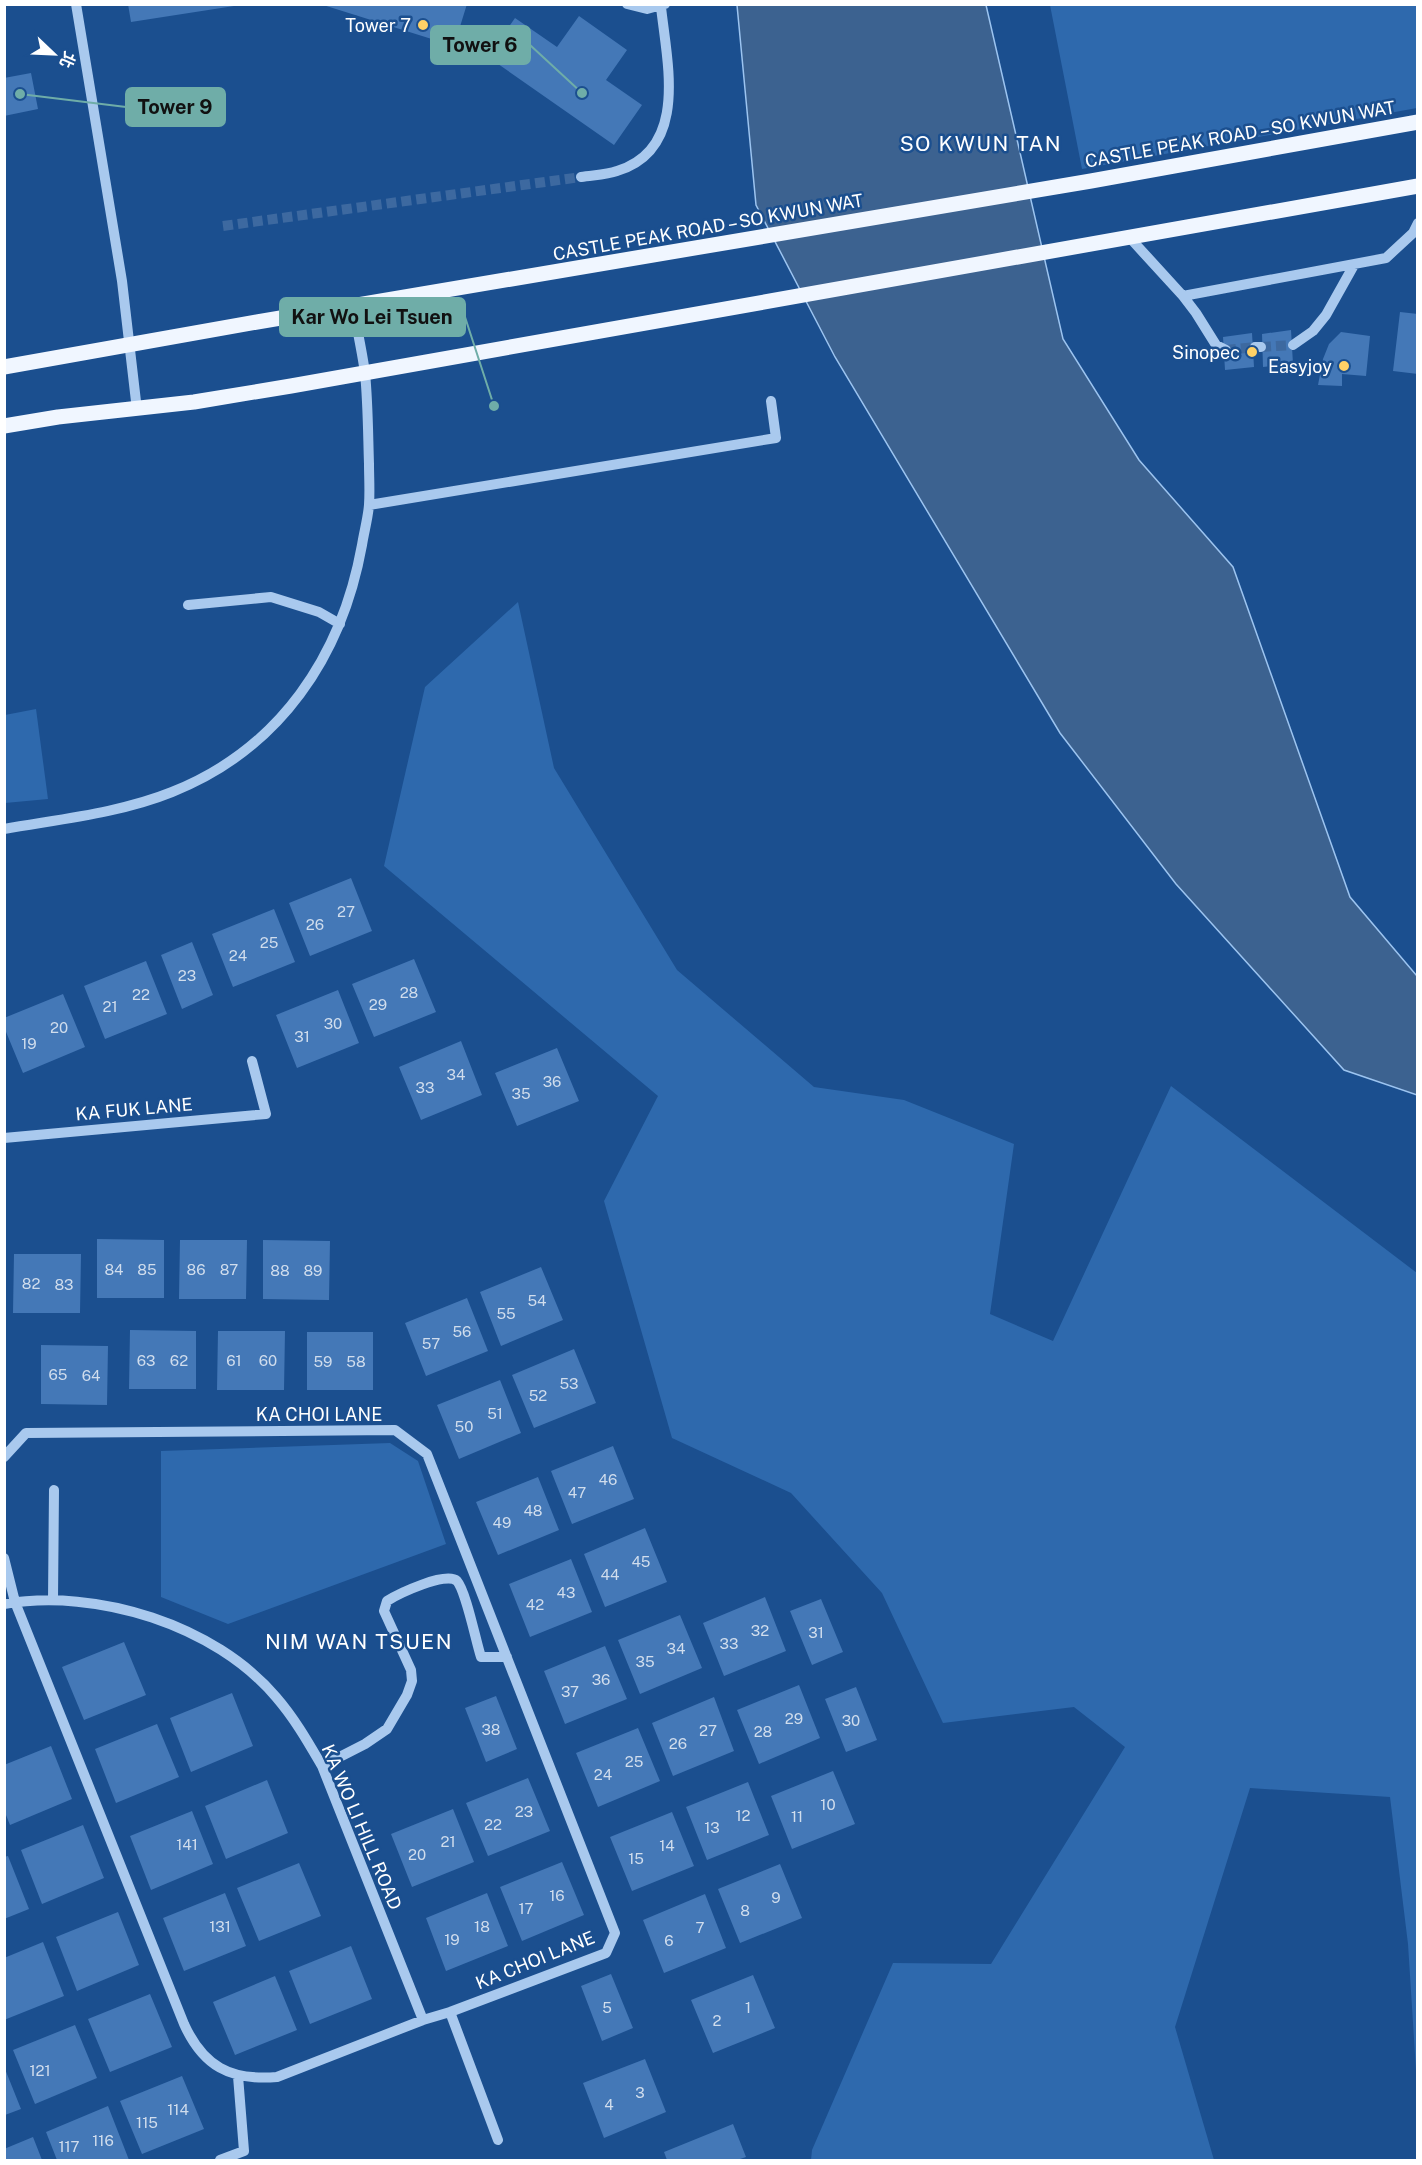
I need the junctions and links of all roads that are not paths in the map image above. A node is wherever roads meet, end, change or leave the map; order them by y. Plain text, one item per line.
1 (76, 4) edge
2 (627, 4) edge
3 (663, 6) edge
4 (1418, 122) edge
5 (581, 177) tunnel mouth
6 (1418, 186) edge
7 (1418, 223) edge
8 (1130, 238) junction
9 (1354, 265) junction
10 (1182, 296) junction
11 (353, 306) junction
12 (130, 344) junction
13 (1293, 345) tunnel mouth
14 (1226, 350) dead end
15 (4, 367) edge
16 (364, 373) junction
17 (771, 401) dead end
18 (137, 410) junction
19 (4, 426) edge
20 (369, 505) junction
21 (188, 605) dead end
22 (340, 624) junction
23 (4, 829) edge
24 (252, 1061) dead end
25 (4, 1138) edge
26 (4, 1457) edge
27 (54, 1490) dead end
28 (4, 1558) edge
29 (53, 1600) junction
30 (10, 1603) edge
31 (507, 1657) junction
32 (322, 1766) junction
33 (450, 2012) junction
34 (423, 2020) junction
35 (238, 2076) junction
36 (498, 2140) dead end
37 (220, 2160) edge

1 - 12 street
2 - 3 street
3 - 5 street
4 - 11 main road, CASTLE PEAK ROAD – SO KWUN WAT
6 - 8 main road
7 - 9 street
8 - 10 street
8 - 16 main road
9 - 10 street
9 - 13 street
10 - 14 street
11 - 12 main road, CASTLE PEAK ROAD – SO KWUN WAT
11 - 16 street
12 - 15 main road, CASTLE PEAK ROAD – SO KWUN WAT
12 - 18 street
16 - 18 main road
16 - 20 street
17 - 20 street
18 - 19 main road
20 - 22 street
21 - 22 street
22 - 23 street
24 - 25 street, KA FUK LANE
26 - 31 street, KA CHOI LANE
27 - 29 street
28 - 30 street, KA CHOI LANE
29 - 30 street, KA WO LI HILL ROAD
29 - 32 street, KA WO LI HILL ROAD
30 - 35 street, KA CHOI LANE
31 - 32 street
31 - 33 street, KA CHOI LANE
32 - 34 street, KA WO LI HILL ROAD
33 - 34 street, KA CHOI LANE
33 - 36 street
34 - 35 street, KA CHOI LANE
35 - 37 street

